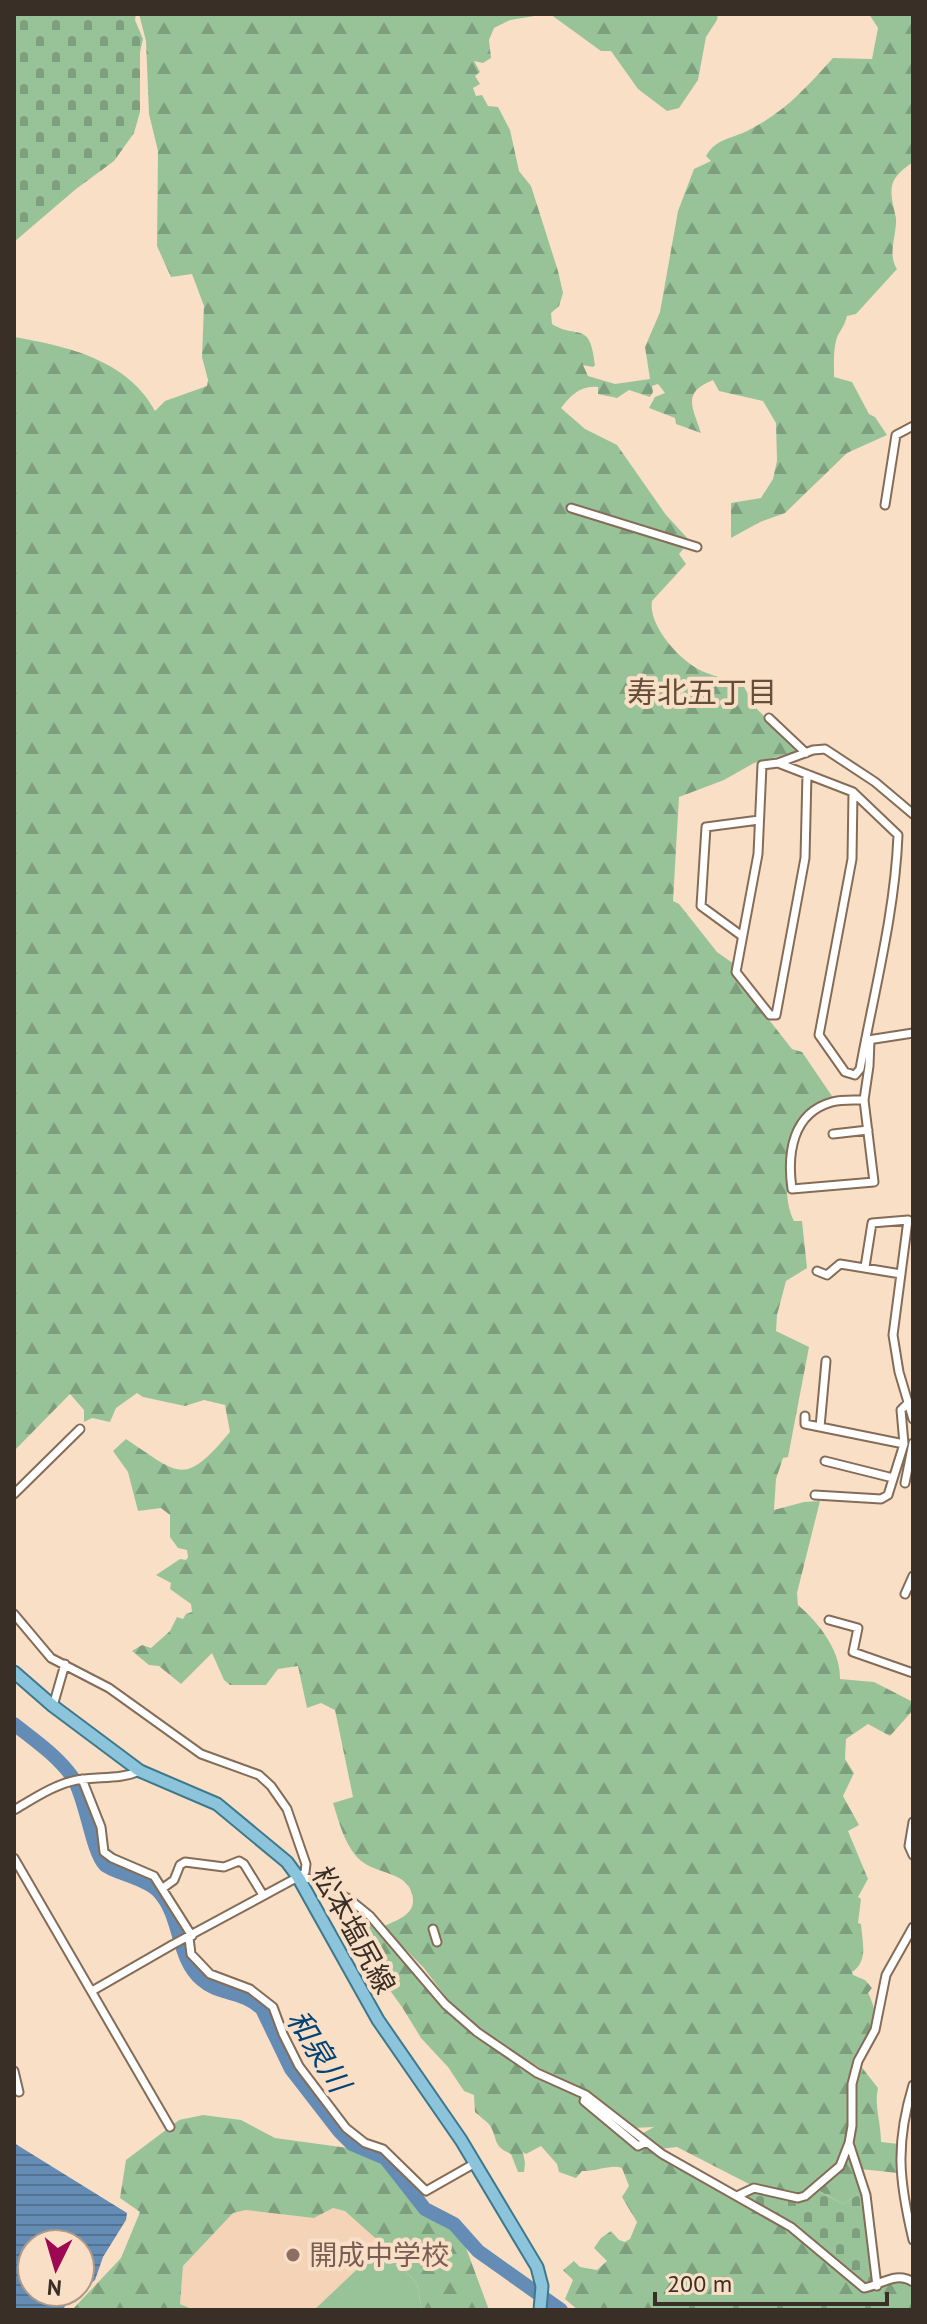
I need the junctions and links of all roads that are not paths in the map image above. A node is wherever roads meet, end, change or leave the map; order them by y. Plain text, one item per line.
1 (913, 426) edge
2 (885, 505) dead end
3 (571, 508) dead end
4 (697, 547) dead end
5 (769, 718) dead end
6 (806, 753) junction
7 (778, 763) junction
8 (807, 774) junction
9 (853, 792) junction
10 (913, 814) edge
11 (759, 820) junction
12 (742, 936) junction
13 (913, 1033) edge
14 (868, 1040) junction
15 (864, 1100) junction
16 (868, 1130) junction
17 (833, 1134) dead end
18 (865, 1267) junction
19 (817, 1271) dead end
20 (901, 1274) junction
21 (826, 1361) dead end
22 (908, 1403) junction
23 (805, 1416) dead end
24 (913, 1419) edge
25 (820, 1427) junction
26 (80, 1429) dead end
27 (913, 1443) edge
28 (904, 1444) junction
29 (825, 1461) dead end
30 (893, 1478) junction
31 (905, 1483) dead end
32 (14, 1494) edge
33 (815, 1495) dead end
34 (913, 1576) edge
35 (905, 1594) dead end
36 (14, 1614) edge
37 (829, 1620) dead end
38 (65, 1664) junction
39 (14, 1672) edge
40 (913, 1673) edge
41 (53, 1706) junction
42 (140, 1771) junction
43 (80, 1779) junction
44 (14, 1810) edge
45 (913, 1822) edge
46 (913, 1855) edge
47 (14, 1858) edge
48 (298, 1877) junction
49 (163, 1888) junction
50 (263, 1895) junction
51 (913, 1927) edge
52 (433, 1929) dead end
53 (190, 1937) junction
54 (437, 1942) dead end
55 (92, 1991) junction
56 (14, 2071) edge
57 (913, 2085) edge
58 (19, 2092) dead end
59 (170, 2127) dead end
60 (849, 2143) junction
61 (470, 2166) dead end
62 (737, 2196) junction
63 (913, 2240) edge
64 (913, 2282) edge
65 (877, 2286) junction
66 (541, 2301) edge

1 - 2 street
3 - 4 street
5 - 6 street
6 - 7 street
6 - 10 street
7 - 8 street
7 - 11 street
8 - 9 street
8 - 12 street
9 - 14 street
9 - 14 street
11 - 12 street
11 - 12 street
13 - 14 street
14 - 15 street
15 - 16 street
15 - 16 street
16 - 17 street
18 - 19 street
18 - 20 street
18 - 20 street
20 - 22 street
21 - 25 street
22 - 24 street
22 - 28 street
23 - 25 street
25 - 28 street
26 - 32 street
27 - 31 street
28 - 30 street
29 - 30 street
30 - 33 street
34 - 35 street
36 - 38 street
37 - 40 street
38 - 41 street
38 - 48 street
39 - 41 main road, 松本塩尻線
41 - 42 main road, 松本塩尻線
42 - 43 street
42 - 48 main road, 松本塩尻線
43 - 44 street
43 - 49 street
45 - 46 street
47 - 55 street
48 - 50 street
48 - 62 street
48 - 66 main road, 松本塩尻線
49 - 50 street
49 - 53 street
50 - 53 street
51 - 60 street
52 - 54 street
53 - 55 street
53 - 61 street
55 - 59 street
56 - 58 street
57 - 63 street
60 - 62 street
60 - 65 street
62 - 65 street
64 - 65 street

